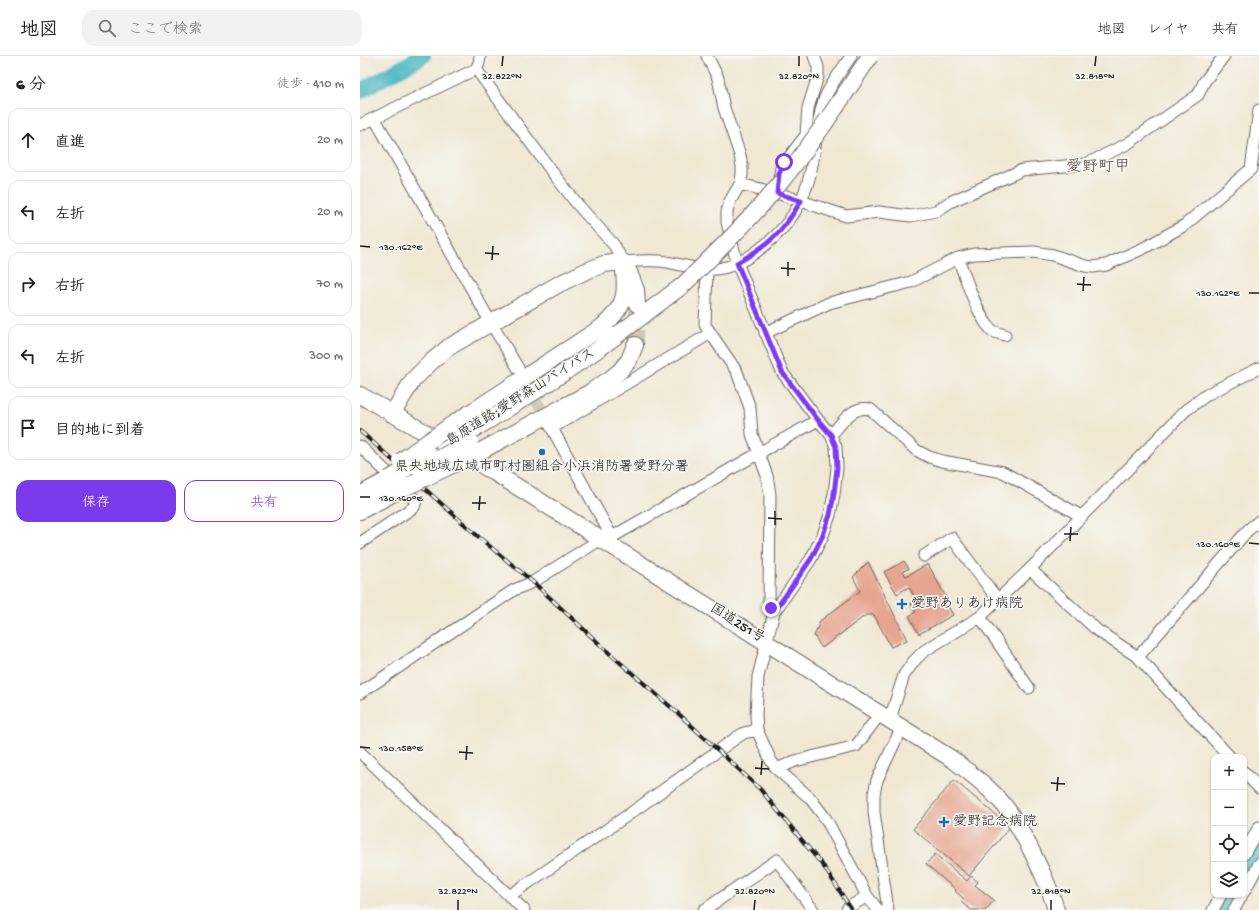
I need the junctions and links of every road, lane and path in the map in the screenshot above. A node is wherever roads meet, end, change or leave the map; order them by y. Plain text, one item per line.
1 (480, 56) edge
2 (707, 56) edge
3 (814, 56) edge
4 (851, 56) edge
5 (870, 56) edge
6 (1224, 56) edge
7 (476, 68) junction
8 (1259, 110) edge
9 (375, 119) junction
10 (360, 125) edge
11 (740, 184) junction
12 (777, 193) junction
13 (801, 201) junction
14 (958, 258) junction
15 (623, 262) junction
16 (737, 263) junction
17 (707, 270) junction
18 (637, 304) tunnel mouth
19 (491, 323) junction
20 (711, 333) junction
21 (765, 333) junction
22 (1005, 335) dead end
23 (625, 340) junction
24 (518, 368) tunnel mouth
25 (1259, 368) edge
26 (360, 395) edge
27 (392, 414) junction
28 (818, 420) junction
29 (831, 435) junction
30 (465, 439) junction
31 (361, 448) edge
32 (759, 453) junction
33 (391, 482) junction
34 (360, 489) edge
35 (360, 495) edge
36 (360, 506) edge
37 (360, 511) edge
38 (1081, 516) junction
39 (1259, 521) edge
40 (607, 540) junction
41 (360, 543) edge
42 (924, 556) dead end
43 (1030, 568) junction
44 (998, 600) junction
45 (774, 612) junction
46 (980, 617) junction
47 (766, 642) junction
48 (1138, 657) junction
49 (1029, 688) dead end
50 (360, 693) edge
51 (890, 720) junction
52 (757, 730) junction
53 (360, 752) edge
54 (1227, 754) edge
55 (777, 769) junction
56 (1247, 775) edge
57 (1259, 788) edge
58 (1259, 827) edge
59 (1247, 849) edge
60 (1259, 864) edge
61 (1247, 886) edge
62 (509, 896) junction
63 (867, 896) junction
64 (1219, 898) edge
65 (1240, 898) edge
66 (524, 910) edge
67 (704, 910) edge
68 (813, 910) edge
69 (847, 910) edge
70 (878, 910) edge
71 (888, 910) edge
72 (1056, 910) edge
73 (1212, 910) edge
74 (1234, 910) edge

1 - 7 street
2 - 11 street
3 - 12 street
4 - 13 street
5 - 23 highway, 島原道路;愛野森山バイパス, bridge
6 - 13 street
7 - 9 street
7 - 15 street
8 - 14 street
9 - 10 street
9 - 19 street
11 - 12 street
11 - 16 street
12 - 13 street
13 - 16 street
14 - 21 street
14 - 22 street
15 - 17 street
15 - 18 highway
15 - 19 highway
15 - 30 highway
16 - 17 street
16 - 21 street
17 - 20 street
19 - 24 street
19 - 27 highway
20 - 32 street
20 - 40 street
21 - 28 street
23 - 30 highway, 島原道路;愛野森山バイパス
23 - 30 highway
25 - 38 street
26 - 27 highway, 国道251号
27 - 40 highway, 国道251号
28 - 29 street
28 - 32 street
29 - 38 street
29 - 45 street
30 - 33 highway, bridge
30 - 33 highway, bridge
31 - 41 street
32 - 40 street
32 - 45 street
33 - 34 highway
33 - 35 highway
33 - 36 highway
33 - 37 highway
38 - 43 street
39 - 48 street
40 - 47 highway, 国道251号
40 - 50 street
42 - 44 street
43 - 44 street
43 - 48 street
44 - 46 street
45 - 47 street
46 - 49 street
46 - 51 street
47 - 51 highway, 国道251号
47 - 52 street
48 - 54 street
51 - 55 street
51 - 71 street
51 - 72 highway, 国道251号
52 - 55 street
52 - 62 street
53 - 62 street
55 - 63 street
56 - 57 street
58 - 59 street
60 - 61 street
62 - 66 street
63 - 69 street
63 - 70 street
64 - 73 street
65 - 74 street
67 - 68 street

